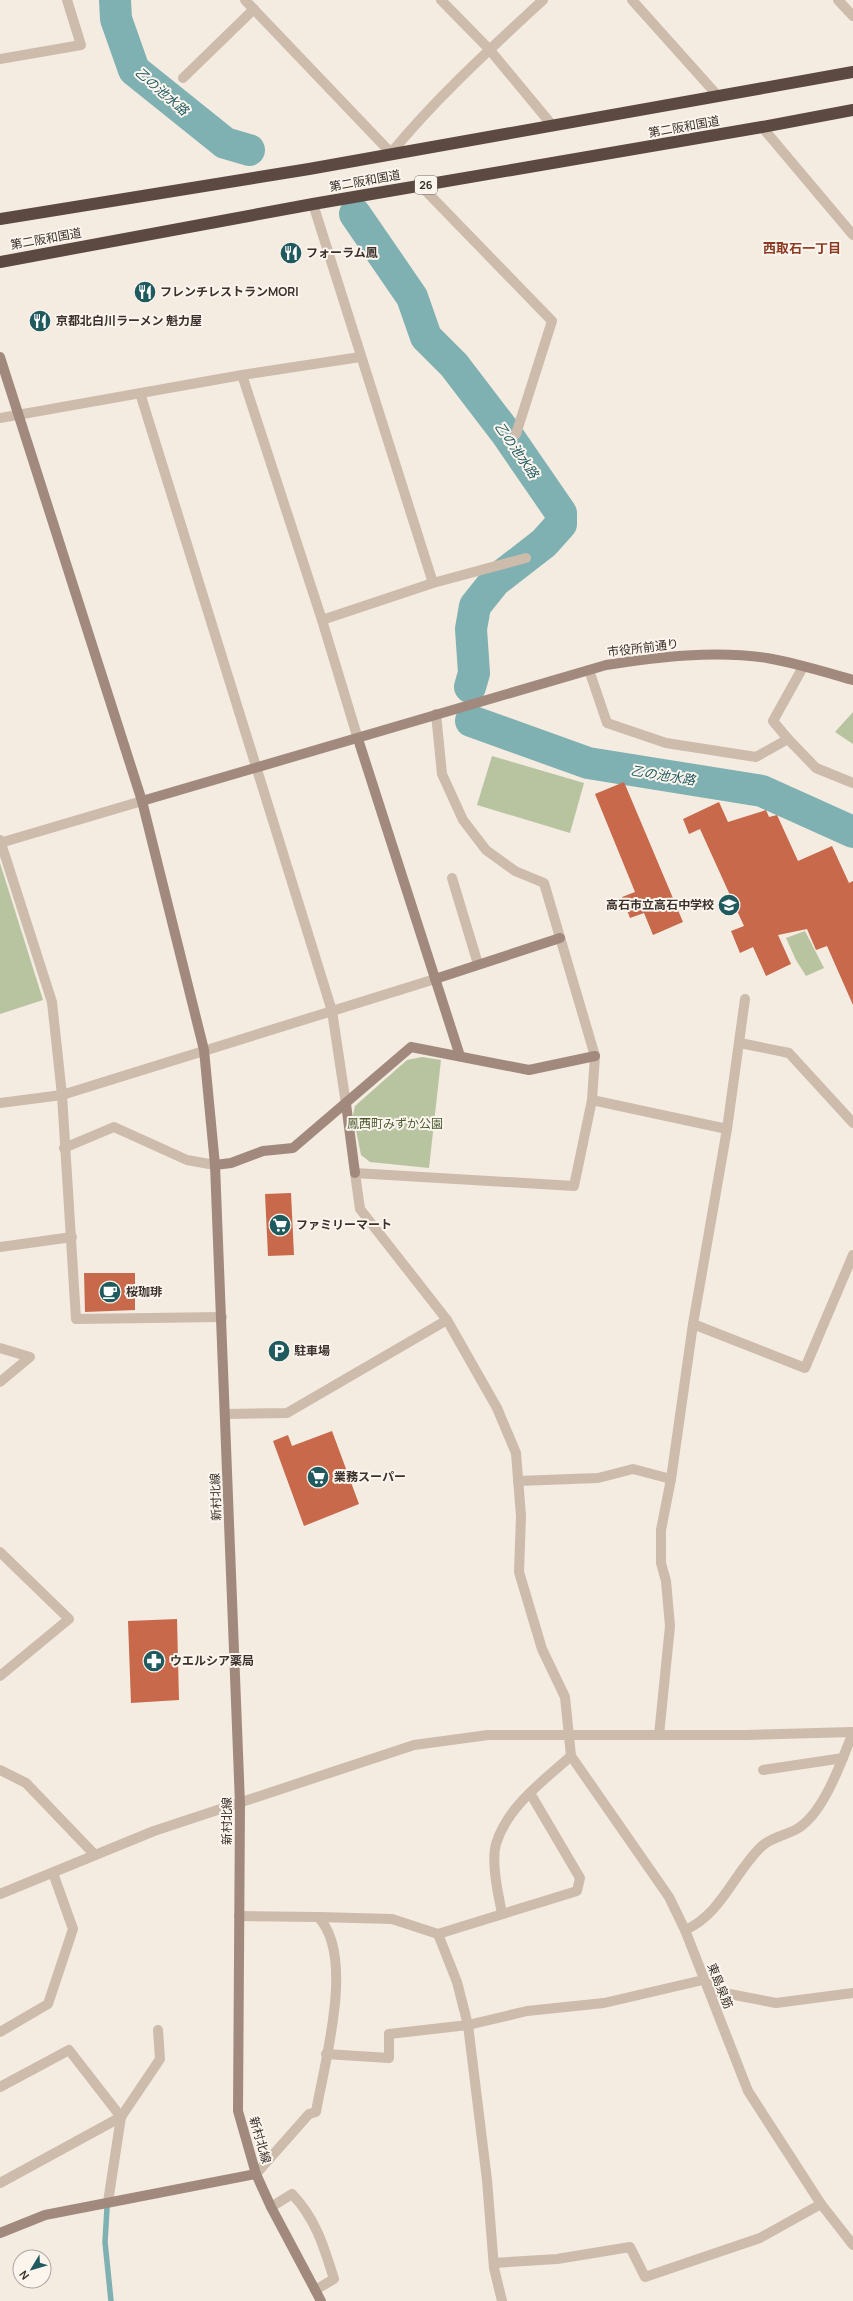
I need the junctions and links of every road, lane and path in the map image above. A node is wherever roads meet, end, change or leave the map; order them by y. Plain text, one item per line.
1 (67, 0) edge
2 (245, 0) edge
3 (441, 0) edge
4 (543, 0) edge
5 (632, 0) edge
6 (838, 0) edge
7 (254, 8) junction
8 (853, 16) edge
9 (490, 49) junction
10 (0, 58) edge
11 (853, 72) edge
12 (183, 78) dead end
13 (718, 96) junction
14 (853, 110) edge
15 (552, 125) junction
16 (762, 127) junction
17 (392, 153) junction
18 (420, 186) junction
19 (313, 204) junction
20 (0, 219) edge
21 (853, 235) edge
22 (0, 262) edge
23 (0, 357) edge
24 (360, 357) junction
25 (242, 375) junction
26 (140, 393) junction
27 (20, 415) junction
28 (0, 418) edge
29 (516, 434) dead end
30 (526, 558) dead end
31 (433, 583) junction
32 (322, 620) junction
33 (803, 667) junction
34 (589, 670) junction
35 (853, 680) edge
36 (436, 714) junction
37 (358, 739) junction
38 (788, 739) junction
39 (256, 766) junction
40 (853, 783) edge
41 (142, 801) junction
42 (0, 842) edge
43 (452, 878) dead end
44 (560, 938) junction
45 (478, 964) junction
46 (435, 979) junction
47 (746, 999) dead end
48 (332, 1010) junction
49 (740, 1043) junction
50 (204, 1050) junction
51 (460, 1056) junction
52 (595, 1056) junction
53 (62, 1094) junction
54 (592, 1100) junction
55 (0, 1103) edge
56 (346, 1104) junction
57 (853, 1123) edge
58 (727, 1129) junction
59 (64, 1148) junction
60 (215, 1165) junction
61 (355, 1173) junction
62 (72, 1237) junction
63 (0, 1247) edge
64 (853, 1255) edge
65 (222, 1320) junction
66 (447, 1320) junction
67 (693, 1324) junction
68 (0, 1348) edge
69 (0, 1382) edge
70 (226, 1414) junction
71 (671, 1479) junction
72 (518, 1481) junction
73 (1, 1556) edge
74 (0, 1676) edge
75 (853, 1732) edge
76 (569, 1735) junction
77 (659, 1736) junction
78 (571, 1756) junction
79 (843, 1758) junction
80 (0, 1770) edge
81 (763, 1770) dead end
82 (530, 1793) junction
83 (240, 1804) junction
84 (95, 1855) junction
85 (53, 1873) junction
86 (0, 1894) edge
87 (502, 1913) junction
88 (239, 1916) junction
89 (318, 1917) junction
90 (685, 1930) junction
91 (438, 1934) junction
92 (703, 1980) junction
93 (853, 1993) edge
94 (468, 2025) junction
95 (158, 2030) dead end
96 (0, 2032) edge
97 (326, 2054) junction
98 (0, 2087) edge
99 (121, 2117) junction
100 (256, 2174) junction
101 (0, 2183) edge
102 (108, 2202) junction
103 (821, 2204) junction
104 (271, 2207) junction
105 (0, 2233) edge
106 (853, 2245) edge
107 (494, 2263) junction
108 (315, 2290) junction
109 (321, 2301) edge
110 (502, 2301) edge

1 - 10 street
2 - 7 street
3 - 9 street
4 - 9 street
5 - 13 street
6 - 8 street
7 - 12 street
7 - 17 street
9 - 15 street
9 - 17 street
11 - 13 highway, 第二阪和国道
13 - 15 highway, 第二阪和国道
14 - 16 highway, 第二阪和国道 / 26
15 - 17 highway, 第二阪和国道
16 - 18 highway, 第二阪和国道 / 26
16 - 21 street
17 - 20 highway, 第二阪和国道
18 - 19 highway, 第二阪和国道 / 26
18 - 29 street
19 - 22 highway, 第二阪和国道 / 26
19 - 24 street
23 - 27 street, 新村北線
24 - 25 street
24 - 31 street
25 - 26 street
25 - 32 street
26 - 27 street
26 - 39 street
27 - 28 street
27 - 41 street, 新村北線
30 - 31 street
31 - 32 street
32 - 37 street
33 - 34 street, 市役所前通り
33 - 35 street, 市役所前通り
33 - 38 street
34 - 36 street, 市役所前通り
34 - 38 street
36 - 37 street, 市役所前通り
36 - 44 street
37 - 39 street, 市役所前通り
37 - 46 street
38 - 40 street
39 - 41 street, 市役所前通り
39 - 48 street
41 - 42 street
41 - 50 street, 新村北線
42 - 53 street
43 - 45 street
44 - 45 street
44 - 52 street
45 - 46 street
46 - 48 street
46 - 51 street
47 - 49 street
48 - 50 street
48 - 56 street
49 - 57 street
49 - 58 street
50 - 53 street
50 - 60 street, 新村北線
51 - 52 street
51 - 56 street
52 - 54 street
53 - 55 street
53 - 59 street
54 - 58 street
54 - 61 street
56 - 60 street
56 - 61 street
58 - 67 street
59 - 60 street
59 - 62 street
60 - 65 street, 新村北線
61 - 66 street, 東島泉筋
62 - 63 street
62 - 65 street
64 - 67 street
65 - 70 street, 新村北線
66 - 70 street
66 - 72 street, 東島泉筋
67 - 71 street
68 - 69 street
70 - 83 street, 新村北線
71 - 72 street
71 - 77 street
72 - 76 street, 東島泉筋
73 - 74 street
75 - 77 street
75 - 79 street
76 - 77 street
76 - 78 street, 東島泉筋
76 - 83 street
78 - 82 street
78 - 90 street, 東島泉筋
79 - 81 street
79 - 90 street
80 - 84 street
82 - 87 street
82 - 87 street
83 - 84 street
83 - 88 street, 新村北線
84 - 85 street
85 - 86 street
85 - 96 street
87 - 91 street
88 - 89 street
88 - 100 street, 新村北線
89 - 91 street
89 - 97 street
90 - 92 street, 東島泉筋
91 - 94 street
92 - 93 street
92 - 94 street
92 - 103 street, 東島泉筋
94 - 97 street
94 - 107 street
95 - 99 street
97 - 100 street
98 - 99 street
99 - 101 street
99 - 102 street
100 - 102 street
100 - 104 street, 新村北線
102 - 105 street
103 - 106 street, 東島泉筋
103 - 107 street
104 - 108 street, 新村北線
104 - 108 street
107 - 110 street
108 - 109 street, 新村北線

